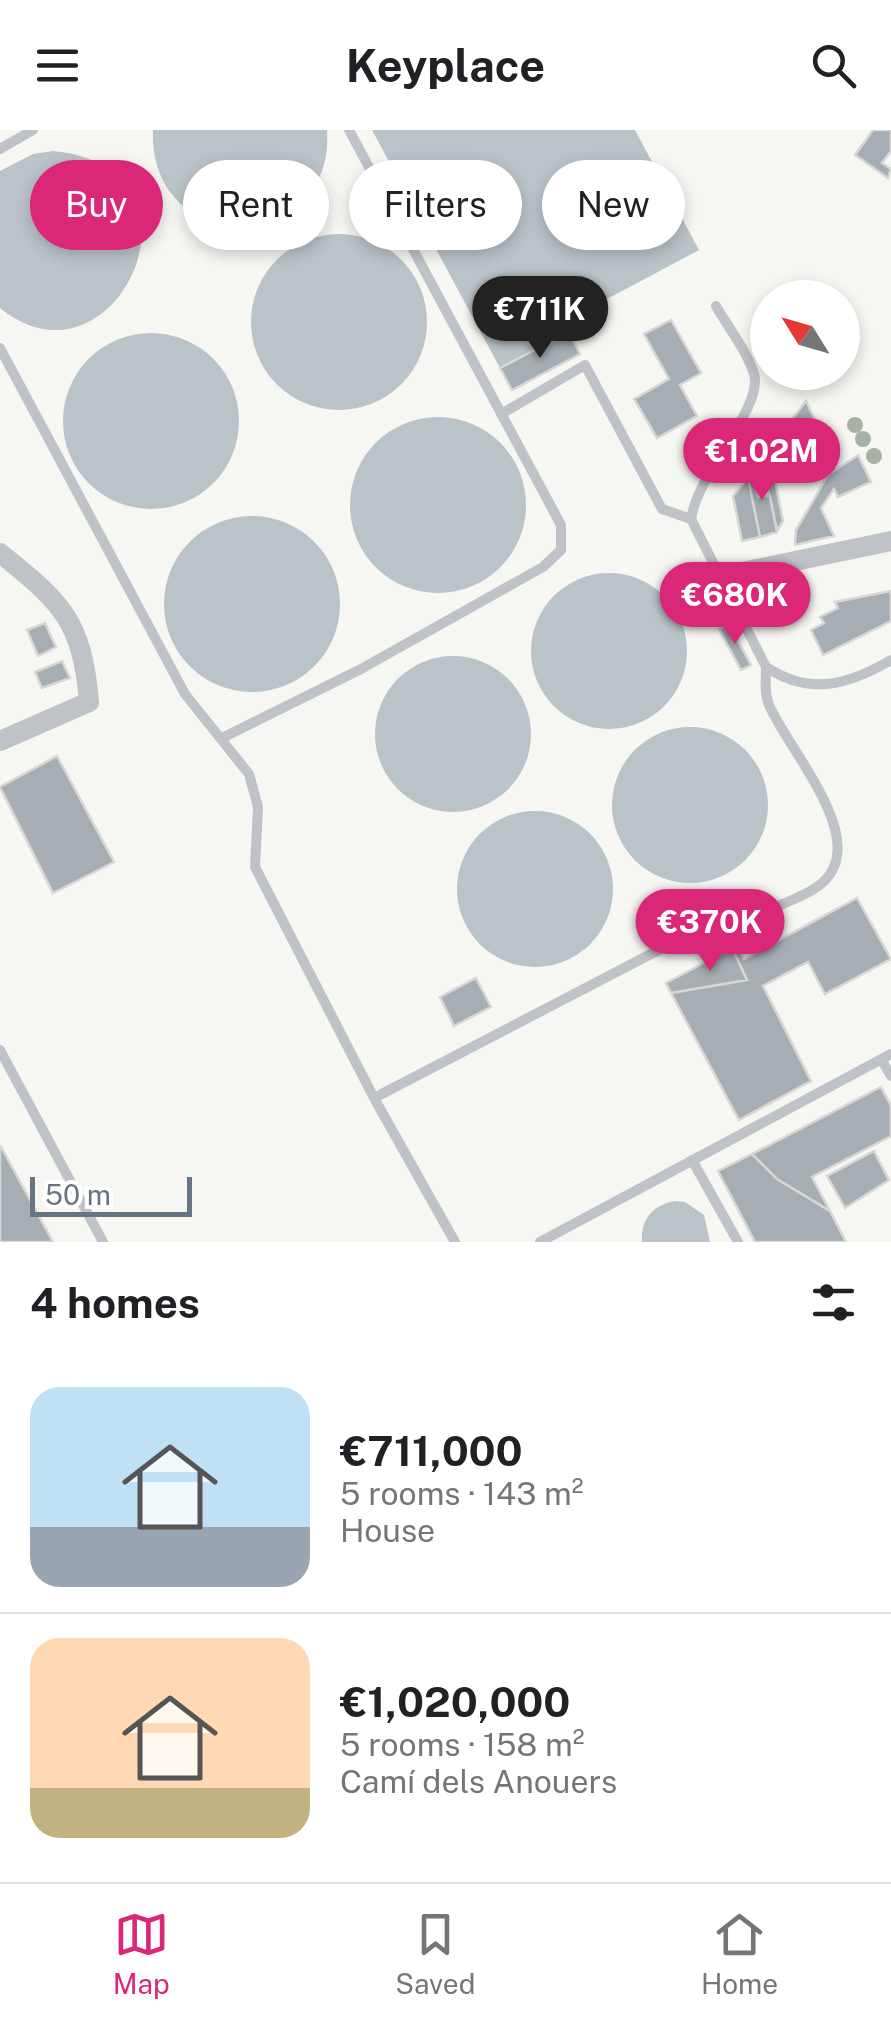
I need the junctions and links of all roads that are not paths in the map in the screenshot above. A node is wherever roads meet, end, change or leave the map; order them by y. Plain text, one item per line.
1 (33, 130) edge
2 (349, 130) edge
3 (0, 149) edge
4 (716, 306) dead end
5 (0, 348) edge
6 (501, 414) junction
7 (691, 519) junction
8 (891, 541) edge
9 (0, 553) edge
10 (718, 576) junction
11 (891, 660) edge
12 (766, 667) junction
13 (222, 738) junction
14 (0, 741) edge
15 (0, 1050) edge
16 (886, 1057) edge
17 (891, 1076) edge
18 (374, 1098) junction
19 (692, 1160) junction
20 (104, 1242) edge
21 (456, 1242) edge
22 (540, 1242) edge
23 (738, 1242) edge

1 - 3 lane
2 - 6 lane
4 - 7 lane
5 - 13 lane
6 - 7 lane
6 - 13 lane
7 - 10 lane
8 - 10 street
9 - 14 street
10 - 12 lane
11 - 12 lane
12 - 18 lane
13 - 18 lane
15 - 20 lane
16 - 17 lane
16 - 19 lane
18 - 21 lane
19 - 22 lane
19 - 23 lane

